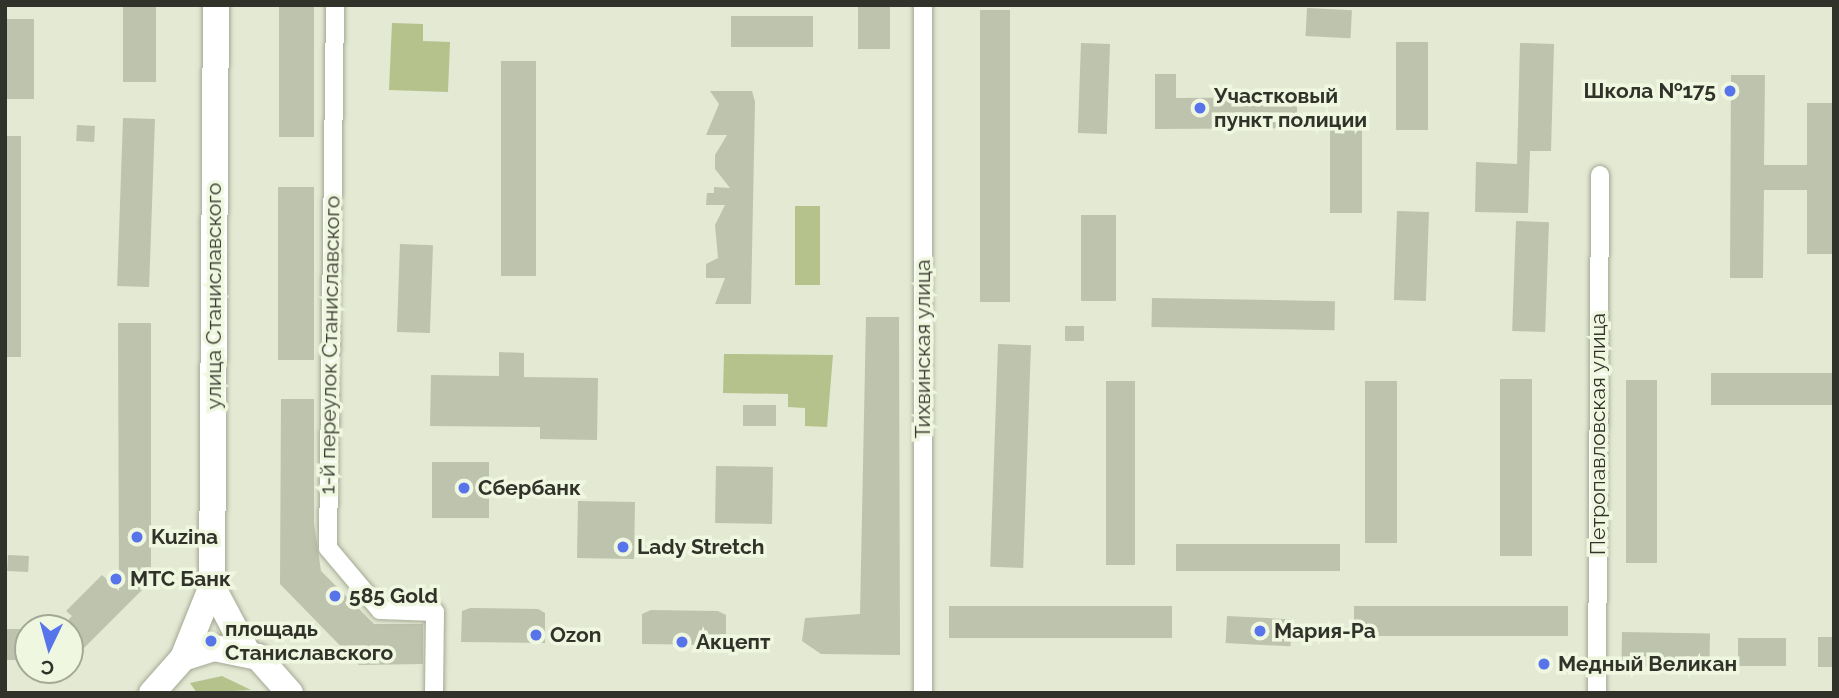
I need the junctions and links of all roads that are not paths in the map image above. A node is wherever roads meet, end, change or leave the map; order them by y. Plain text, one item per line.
1 (216, 5) edge
2 (335, 5) edge
3 (923, 5) edge
4 (1600, 175) dead end
5 (212, 586) junction
6 (247, 652) junction
7 (183, 658) junction
8 (152, 693) edge
9 (290, 693) edge
10 (434, 693) edge
11 (923, 693) edge
12 (1597, 693) edge

1 - 5 main road, улица Станиславского
2 - 10 street, 1-й переулок Станиславского
3 - 11 street, Тихвинская улица
4 - 12 street, Петропавловская улица
5 - 6 main road
5 - 7 main road
6 - 7 main road
6 - 9 main road
7 - 8 main road

